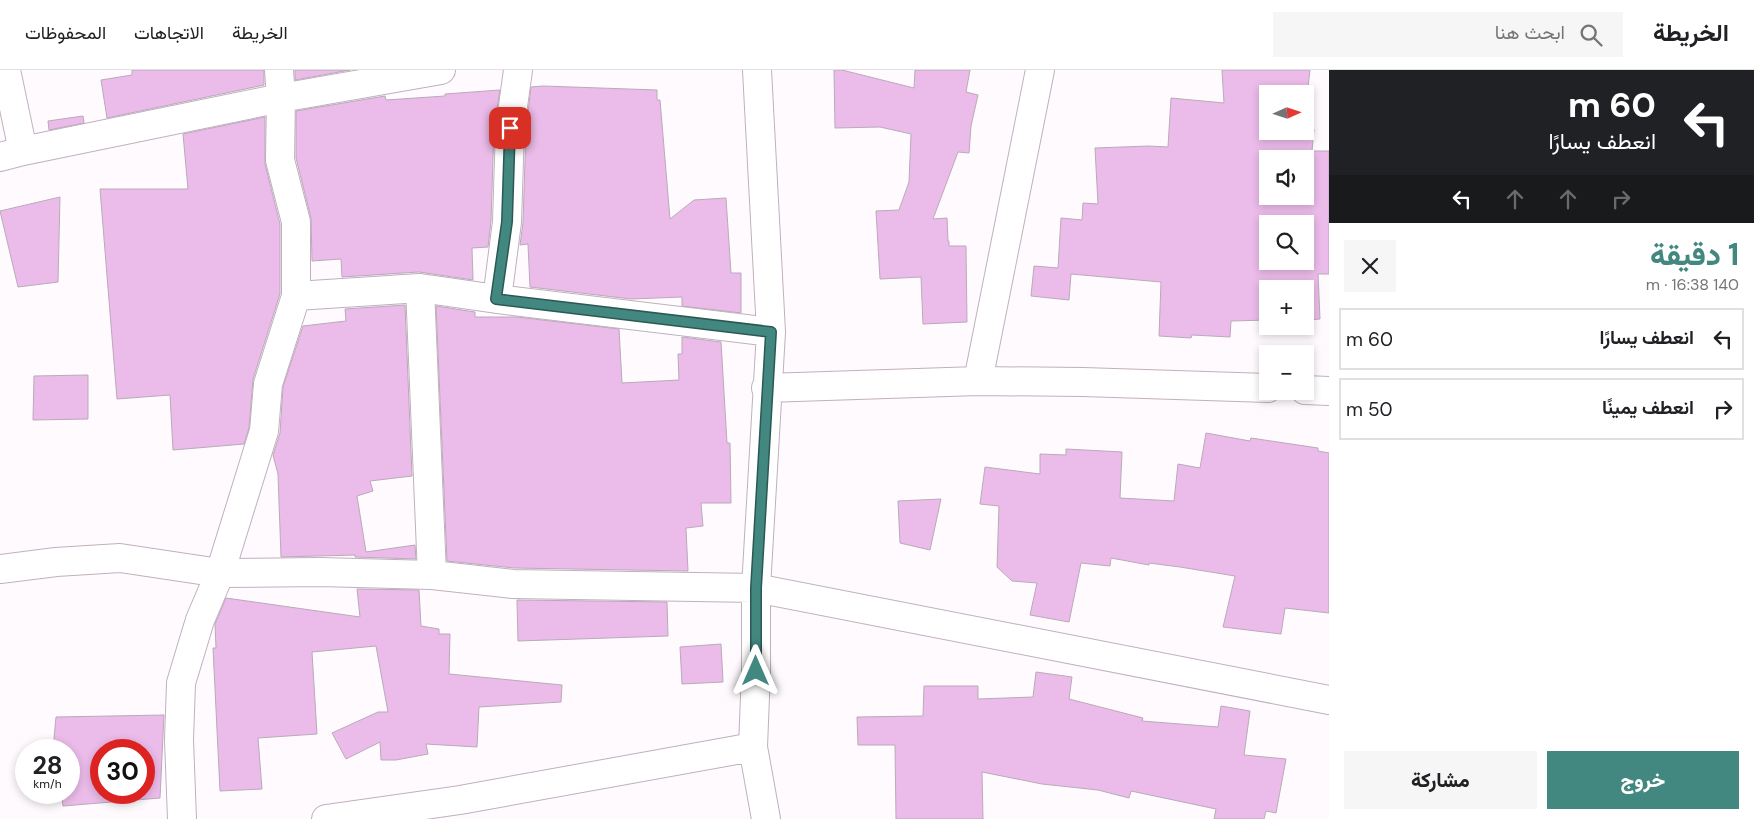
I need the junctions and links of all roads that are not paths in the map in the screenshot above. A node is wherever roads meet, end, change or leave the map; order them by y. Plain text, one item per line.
1 (6, 70) edge
2 (279, 70) edge
3 (441, 70) edge
4 (518, 70) edge
5 (757, 70) edge
6 (1040, 70) edge
7 (281, 98) junction
8 (11, 154) edge
9 (420, 288) junction
10 (296, 296) junction
11 (496, 299) junction
12 (771, 332) junction
13 (978, 381) junction
14 (766, 388) junction
15 (1259, 388) edge
16 (1314, 390) edge
17 (1329, 391) edge
18 (0, 570) edge
19 (220, 573) junction
20 (432, 575) junction
21 (756, 588) junction
22 (1329, 700) edge
23 (753, 747) junction
24 (462, 809) edge
25 (182, 819) edge
26 (326, 819) edge
27 (766, 819) edge

1 - 8 street
2 - 7 street
3 - 7 street
4 - 11 street
5 - 12 street
6 - 13 street
7 - 8 street
7 - 10 street
9 - 10 street
9 - 11 street
9 - 20 street
10 - 19 street
11 - 12 street
12 - 14 street
13 - 14 street
13 - 15 street
14 - 21 street
16 - 17 street
18 - 19 street
19 - 20 street
19 - 25 street
20 - 21 street
21 - 22 street
21 - 23 street
23 - 24 street
23 - 27 street
24 - 26 street

